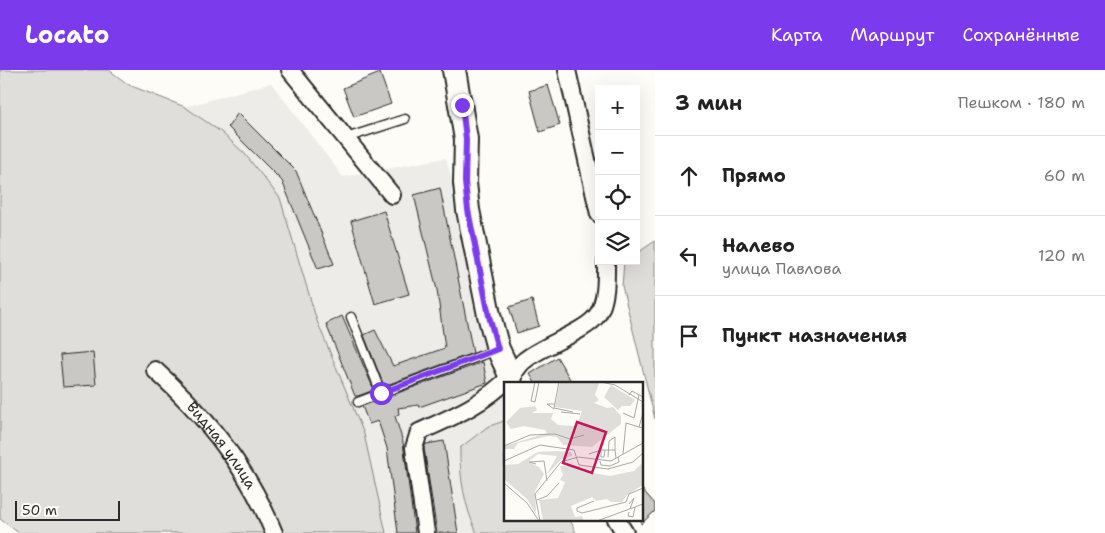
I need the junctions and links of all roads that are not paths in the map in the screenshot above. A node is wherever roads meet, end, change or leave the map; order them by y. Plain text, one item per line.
1 (290, 70) edge
2 (454, 70) edge
3 (567, 70) edge
4 (405, 119) dead end
5 (346, 138) junction
6 (392, 195) dead end
7 (595, 196) edge
8 (606, 265) edge
9 (352, 317) dead end
10 (498, 349) junction
11 (155, 370) dead end
12 (512, 380) edge
13 (504, 386) edge
14 (381, 393) junction
15 (358, 402) dead end
16 (617, 520) edge
17 (274, 533) edge
18 (426, 533) edge
19 (625, 533) edge

1 - 5 street
2 - 10 street
3 - 7 street
4 - 5 lane
5 - 6 street
8 - 12 street
9 - 14 lane
10 - 12 street
10 - 14 lane
11 - 17 street, Видная улица
13 - 18 street
14 - 15 lane
16 - 19 street

